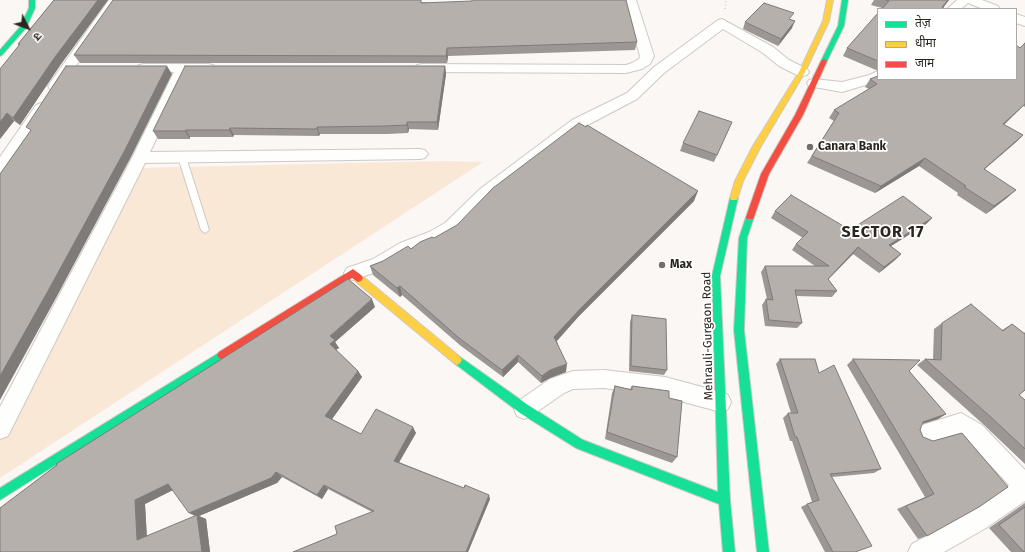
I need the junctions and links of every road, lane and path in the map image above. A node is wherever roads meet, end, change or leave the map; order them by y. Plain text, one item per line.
1 (32, 0) edge
2 (115, 0) edge
3 (630, 0) edge
4 (830, 0) edge
5 (845, 0) edge
6 (964, 0) edge
7 (971, 0) edge
8 (954, 8) edge
9 (991, 8) edge
10 (0, 54) edge
11 (67, 68) junction
12 (82, 68) edge
13 (129, 68) edge
14 (183, 68) junction
15 (223, 68) edge
16 (412, 68) edge
17 (802, 72) junction
18 (877, 76) edge
19 (814, 83) junction
20 (420, 154) dead end
21 (182, 157) junction
22 (140, 158) junction
23 (0, 169) edge
24 (205, 230) dead end
25 (353, 273) junction
26 (721, 402) junction
27 (524, 409) junction
28 (0, 430) edge
29 (924, 434) edge
30 (1025, 487) edge
31 (0, 494) edge
32 (724, 500) junction
33 (729, 552) edge
34 (763, 552) edge
35 (920, 552) edge

1 - 10 main road
2 - 11 street
3 - 16 street
4 - 17 main road, Mehrauli-Gurgaon Road
5 - 19 main road
6 - 8 street
7 - 9 street
11 - 12 street
11 - 23 street
13 - 14 street
14 - 15 street
14 - 22 street
17 - 25 street
17 - 26 main road, Mehrauli-Gurgaon Road
18 - 19 street
19 - 34 main road
20 - 21 street
21 - 22 street
21 - 24 lane
22 - 28 street
25 - 27 main road
25 - 31 main road
26 - 27 street
26 - 32 main road, Mehrauli-Gurgaon Road
27 - 32 main road
29 - 30 street
30 - 35 street
32 - 33 main road, Mehrauli-Gurgaon Road

